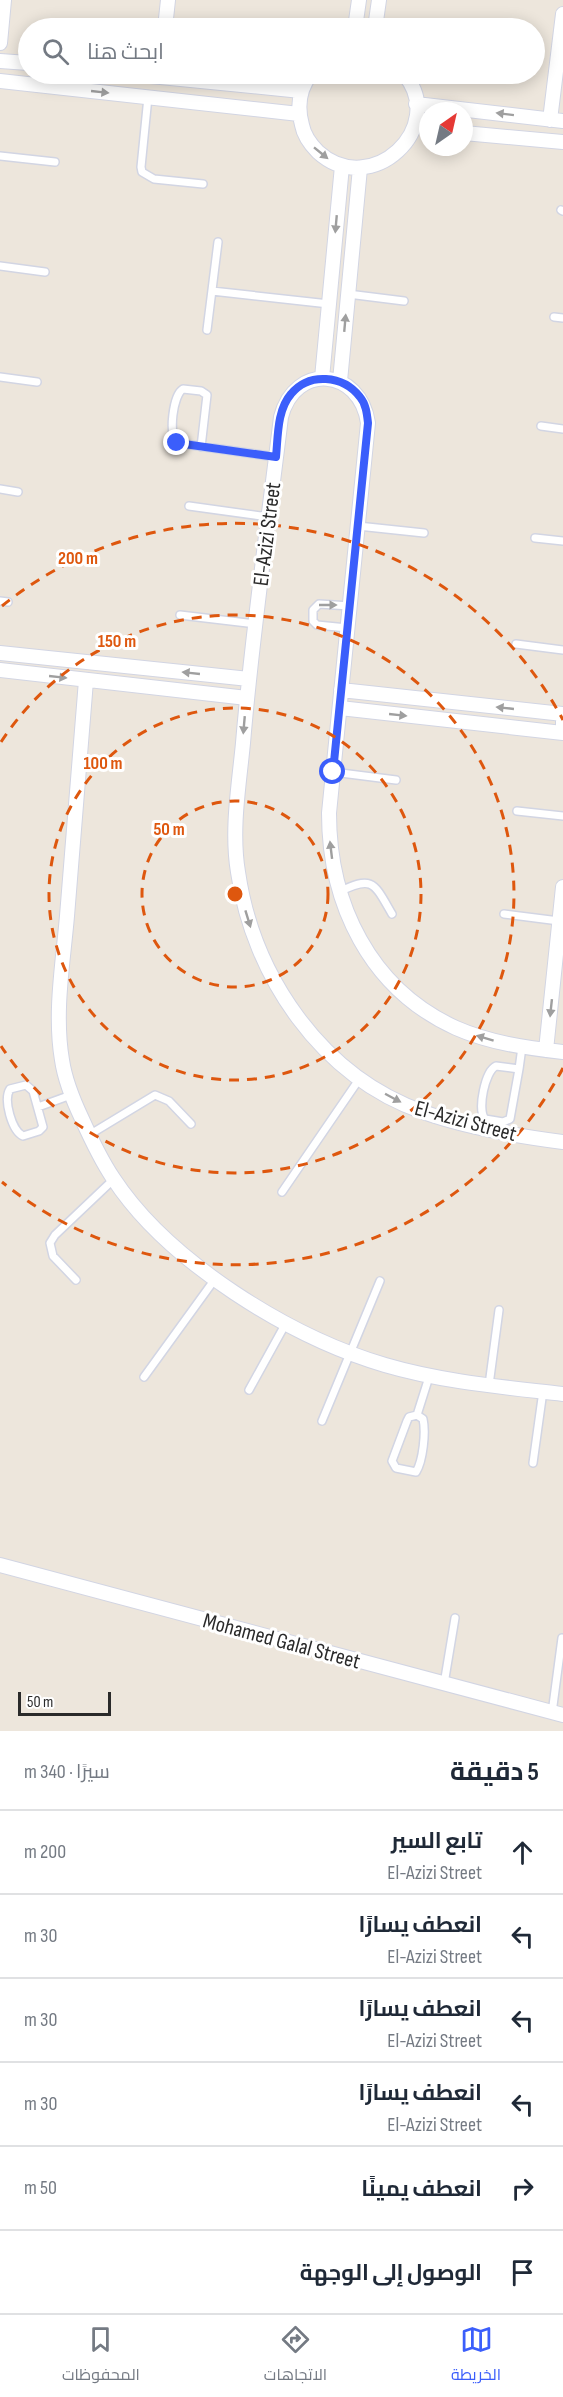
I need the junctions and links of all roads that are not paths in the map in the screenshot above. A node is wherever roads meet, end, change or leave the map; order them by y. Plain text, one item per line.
1 (4, 0) edge
2 (168, 0) edge
3 (359, 0) edge
4 (379, 0) edge
5 (563, 14) edge
6 (166, 18) edge
7 (356, 18) edge
8 (376, 18) edge
9 (0, 43) edge
10 (0, 61) edge
11 (18, 62) edge
12 (0, 81) edge
13 (18, 83) edge
14 (28, 84) edge
15 (239, 84) edge
16 (305, 84) edge
17 (410, 84) edge
18 (301, 91) junction
19 (148, 97) junction
20 (416, 104) junction
21 (299, 114) junction
22 (556, 120) edge
23 (414, 128) junction
24 (419, 128) edge
25 (473, 134) edge
26 (563, 142) edge
27 (0, 156) edge
28 (56, 162) dead end
29 (342, 166) junction
30 (360, 168) junction
31 (203, 184) dead end
32 (218, 242) dead end
33 (0, 266) edge
34 (45, 272) dead end
35 (212, 291) junction
36 (348, 294) junction
37 (404, 300) dead end
38 (329, 304) junction
39 (554, 317) dead end
40 (563, 318) edge
41 (207, 330) dead end
42 (0, 377) edge
43 (322, 378) junction
44 (340, 381) junction
45 (37, 382) dead end
46 (541, 426) dead end
47 (563, 429) edge
48 (201, 447) junction
49 (276, 457) junction
50 (0, 489) edge
51 (18, 492) dead end
52 (189, 506) dead end
53 (268, 518) junction
54 (358, 526) junction
55 (424, 533) dead end
56 (535, 538) dead end
57 (563, 541) edge
58 (350, 606) junction
59 (180, 615) dead end
60 (256, 624) junction
61 (347, 628) junction
62 (516, 644) dead end
63 (563, 650) edge
64 (0, 652) edge
65 (0, 670) edge
66 (249, 679) junction
67 (86, 680) junction
68 (342, 690) junction
69 (247, 698) junction
70 (340, 708) junction
71 (563, 714) edge
72 (563, 726) edge
73 (563, 733) edge
74 (333, 772) junction
75 (396, 780) dead end
76 (517, 811) dead end
77 (563, 816) edge
78 (563, 887) edge
79 (339, 892) junction
80 (392, 914) dead end
81 (504, 914) dead end
82 (560, 921) junction
83 (522, 1047) junction
84 (546, 1050) junction
85 (563, 1052) edge
86 (519, 1069) junction
87 (360, 1078) junction
88 (71, 1095) junction
89 (38, 1107) junction
90 (190, 1124) dead end
91 (89, 1135) junction
92 (563, 1142) edge
93 (114, 1179) junction
94 (282, 1192) dead end
95 (215, 1279) junction
96 (76, 1280) dead end
97 (380, 1281) dead end
98 (499, 1310) dead end
99 (286, 1323) junction
100 (351, 1354) junction
101 (144, 1377) dead end
102 (429, 1377) junction
103 (489, 1385) junction
104 (249, 1390) dead end
105 (543, 1391) junction
106 (563, 1394) edge
107 (417, 1416) junction
108 (322, 1420) dead end
109 (533, 1463) dead end
110 (0, 1565) edge
111 (455, 1618) dead end
112 (562, 1638) edge
113 (444, 1684) junction
114 (557, 1714) edge

1 - 9 street
2 - 6 street
3 - 7 street
4 - 8 street
5 - 22 street
10 - 11 street
12 -> 13 street
14 -> 19 street
15 - 18 street
16 - 18 street
17 - 20 street
18 - 21 street
19 - 21 street
19 - 31 lane
22 -> 20 street
20 - 23 street
21 -> 29 street
23 - 24 street
23 - 30 street
25 - 26 street
27 - 28 lane
29 - 30 street
29 -> 38 street
30 - 36 street
32 - 35 lane
33 - 34 lane
35 - 38 lane
35 - 41 lane
36 - 37 lane
44 -> 36 street
38 - 43 street
39 - 40 lane
42 - 45 lane
43 - 44 street
43 - 49 street, El-Azizi Street
44 - 54 street
46 - 47 lane
48 - 48 lane
48 - 49 lane
49 - 53 street, El-Azizi Street
50 - 51 lane
52 - 53 lane
53 - 60 street, El-Azizi Street
54 - 55 lane
54 - 58 street
56 - 57 lane
58 - 61 street
61 -> 58 lane
59 - 60 lane
60 - 66 street, El-Azizi Street
61 - 68 street
62 - 63 lane
66 -> 64 street
65 -> 67 street
66 - 69 street, El-Azizi Street
67 - 69 street
67 - 88 street
68 - 70 street
71 -> 68 street
69 -> 87 street, El-Azizi Street
70 -> 73 street
70 - 74 street
71 - 72 street
74 - 75 lane
79 -> 74 street
76 - 77 lane
78 - 82 street
79 - 80 lane
83 -> 79 street
81 - 82 lane
82 -> 84 street
83 - 84 street
83 - 86 lane
84 - 85 street
86 - 86 lane
87 -> 92 street, El-Azizi Street
87 - 94 lane
88 - 89 lane
88 - 91 street
89 - 89 lane
90 - 91 lane
91 - 93 street
93 - 95 street
93 - 96 lane
95 - 99 street
95 - 101 lane
97 - 100 lane
98 - 103 lane
99 - 100 street
99 - 104 lane
100 - 102 street
100 - 108 lane
102 - 103 street
102 - 107 lane
103 - 105 street
105 - 106 street
105 - 109 lane
107 - 107 lane
110 - 113 street, Mohamed Galal Street
111 - 113 lane
112 - 114 lane
113 - 114 street, Mohamed Galal Street

